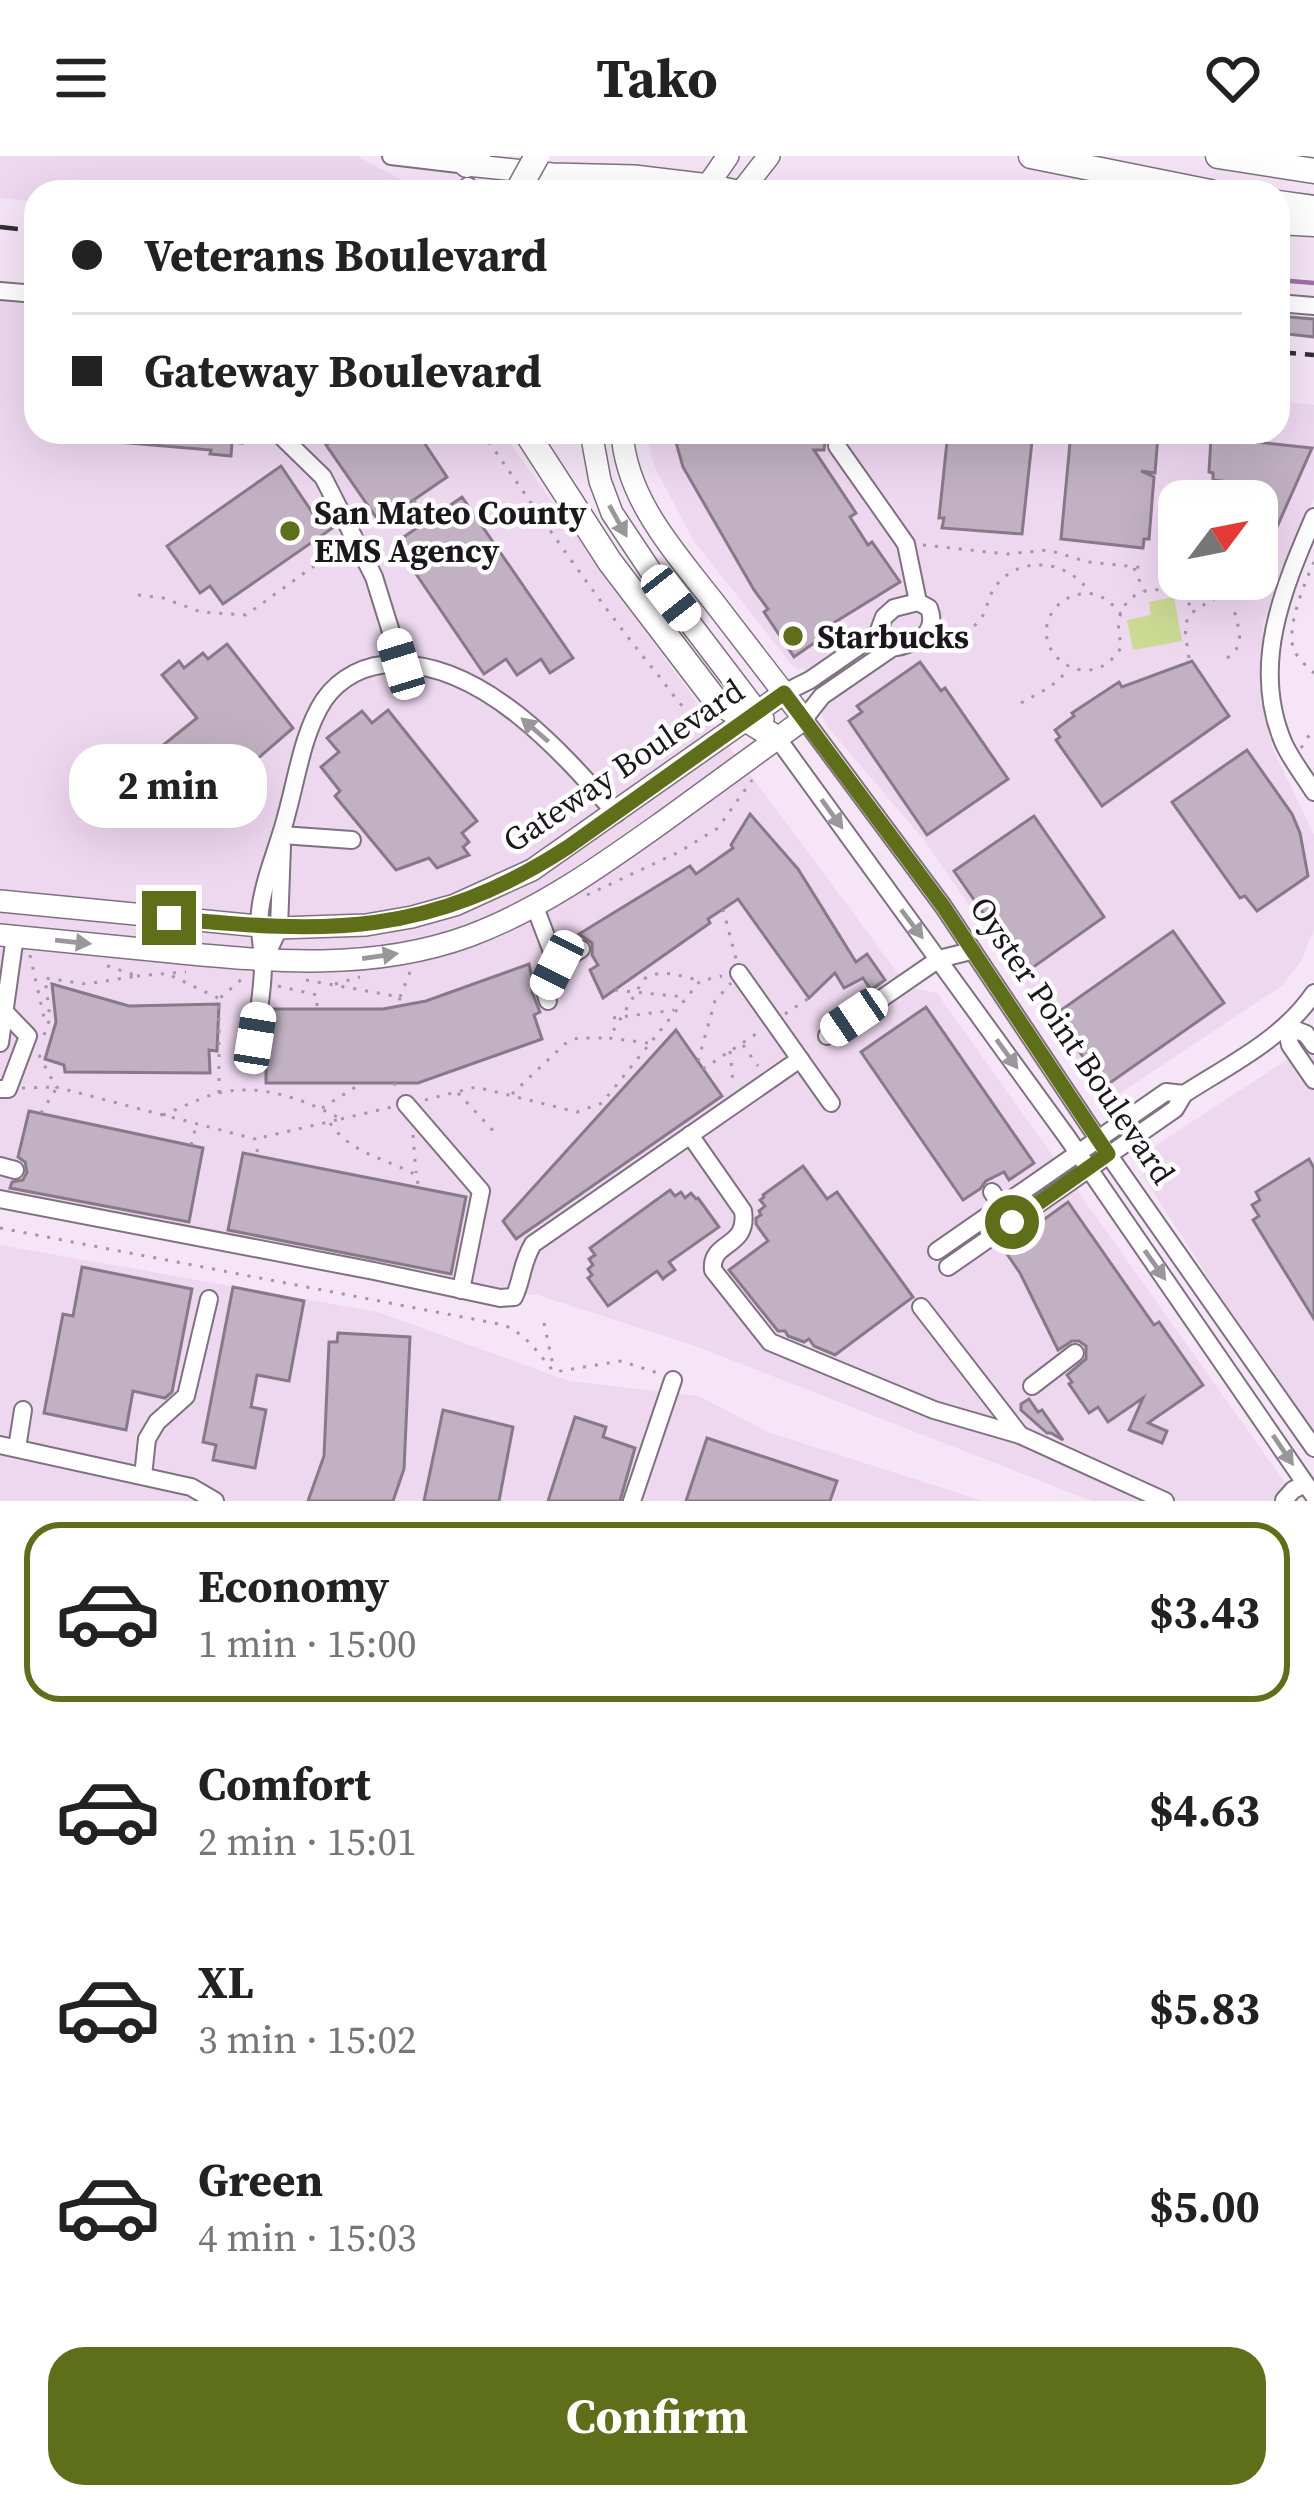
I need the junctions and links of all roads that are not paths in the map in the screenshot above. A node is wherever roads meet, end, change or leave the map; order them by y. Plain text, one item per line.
1 (391, 156) edge
2 (770, 156) edge
3 (1031, 156) edge
4 (1218, 156) edge
5 (468, 171) edge
6 (1314, 171) edge
7 (608, 176) junction
8 (614, 180) edge
9 (658, 180) edge
10 (751, 180) edge
11 (1150, 180) edge
12 (289, 444) edge
13 (534, 444) edge
14 (593, 444) edge
15 (624, 444) edge
16 (837, 446) dead end
17 (1314, 517) edge
18 (918, 602) junction
19 (878, 633) junction
20 (892, 648) junction
21 (401, 664) junction
22 (784, 693) junction
23 (753, 716) junction
24 (804, 719) junction
25 (778, 739) junction
26 (1310, 779) edge
27 (616, 814) junction
28 (282, 835) junction
29 (352, 840) dead end
30 (0, 901) edge
31 (535, 907) junction
32 (269, 927) junction
33 (14, 940) edge
34 (581, 949) dead end
35 (971, 951) junction
36 (939, 959) junction
37 (557, 965) junction
38 (256, 966) junction
39 (740, 973) road end
40 (1314, 993) edge
41 (548, 996) dead end
42 (4, 1011) junction
43 (1286, 1026) junction
44 (826, 1036) dead end
45 (255, 1038) dead end
46 (0, 1042) edge
47 (1314, 1045) edge
48 (800, 1059) junction
49 (1314, 1080) edge
50 (4, 1089) edge
51 (831, 1103) dead end
52 (408, 1107) road end
53 (690, 1136) junction
54 (1103, 1147) junction
55 (1083, 1161) junction
56 (0, 1198) edge
57 (943, 1259) dead end
58 (461, 1290) junction
59 (209, 1299) dead end
60 (921, 1307) dead end
61 (1076, 1353) dead end
62 (673, 1380) road end
63 (1032, 1386) dead end
64 (22, 1410) dead end
65 (1020, 1435) junction
66 (9, 1446) edge
67 (1314, 1448) edge
68 (142, 1476) junction
69 (1310, 1490) edge
70 (1285, 1500) edge
71 (215, 1501) edge
72 (632, 1501) edge
73 (1165, 1501) edge

1 - 5 street
2 - 10 main road
3 - 11 highway
4 - 6 highway
5 - 7 main road
7 - 8 main road
7 - 9 main road
12 - 21 street
13 - 23 highway
14 -> 23 main road
15 - 22 main road, Oyster Point Boulevard
16 - 18 street
17 - 26 street
18 - 19 street
18 - 20 street
19 - 20 street
19 - 22 street
20 - 24 street
27 -> 21 street
21 - 28 street
22 - 23 main road, Gateway Boulevard
22 - 24 main road, Oyster Point Boulevard
23 - 25 highway
23 - 27 main road, Gateway Boulevard
24 - 25 main road, Gateway Boulevard
24 - 35 street, Oyster Point Boulevard
25 - 31 main road, Gateway Boulevard
25 -> 36 street, Oyster Point Boulevard
27 - 32 main road, Gateway Boulevard
28 - 29 street
28 - 32 street
30 - 32 main road, Gateway Boulevard
31 - 37 street
38 -> 31 main road, Gateway Boulevard
32 - 38 street
33 -> 38 main road, Gateway Boulevard
33 - 42 street
34 - 37 street
35 - 36 street
35 - 54 street, Oyster Point Boulevard
36 - 44 street
36 -> 55 street, Oyster Point Boulevard
37 - 41 street
38 - 45 street
39 - 48 street
40 - 43 street
42 - 46 street
42 - 50 street
43 - 47 street
43 - 49 street
43 - 54 street
48 - 51 street
48 - 53 street
52 - 58 street
53 - 58 street
53 - 65 street
54 - 55 street
54 - 67 street, Oyster Point Boulevard
55 - 57 street
55 -> 69 street, Oyster Point Boulevard
56 - 58 street
59 - 68 street
60 - 65 street
61 - 63 street
62 - 72 street
64 - 66 street
65 - 73 street
66 - 68 street
68 - 71 street
69 - 70 street

